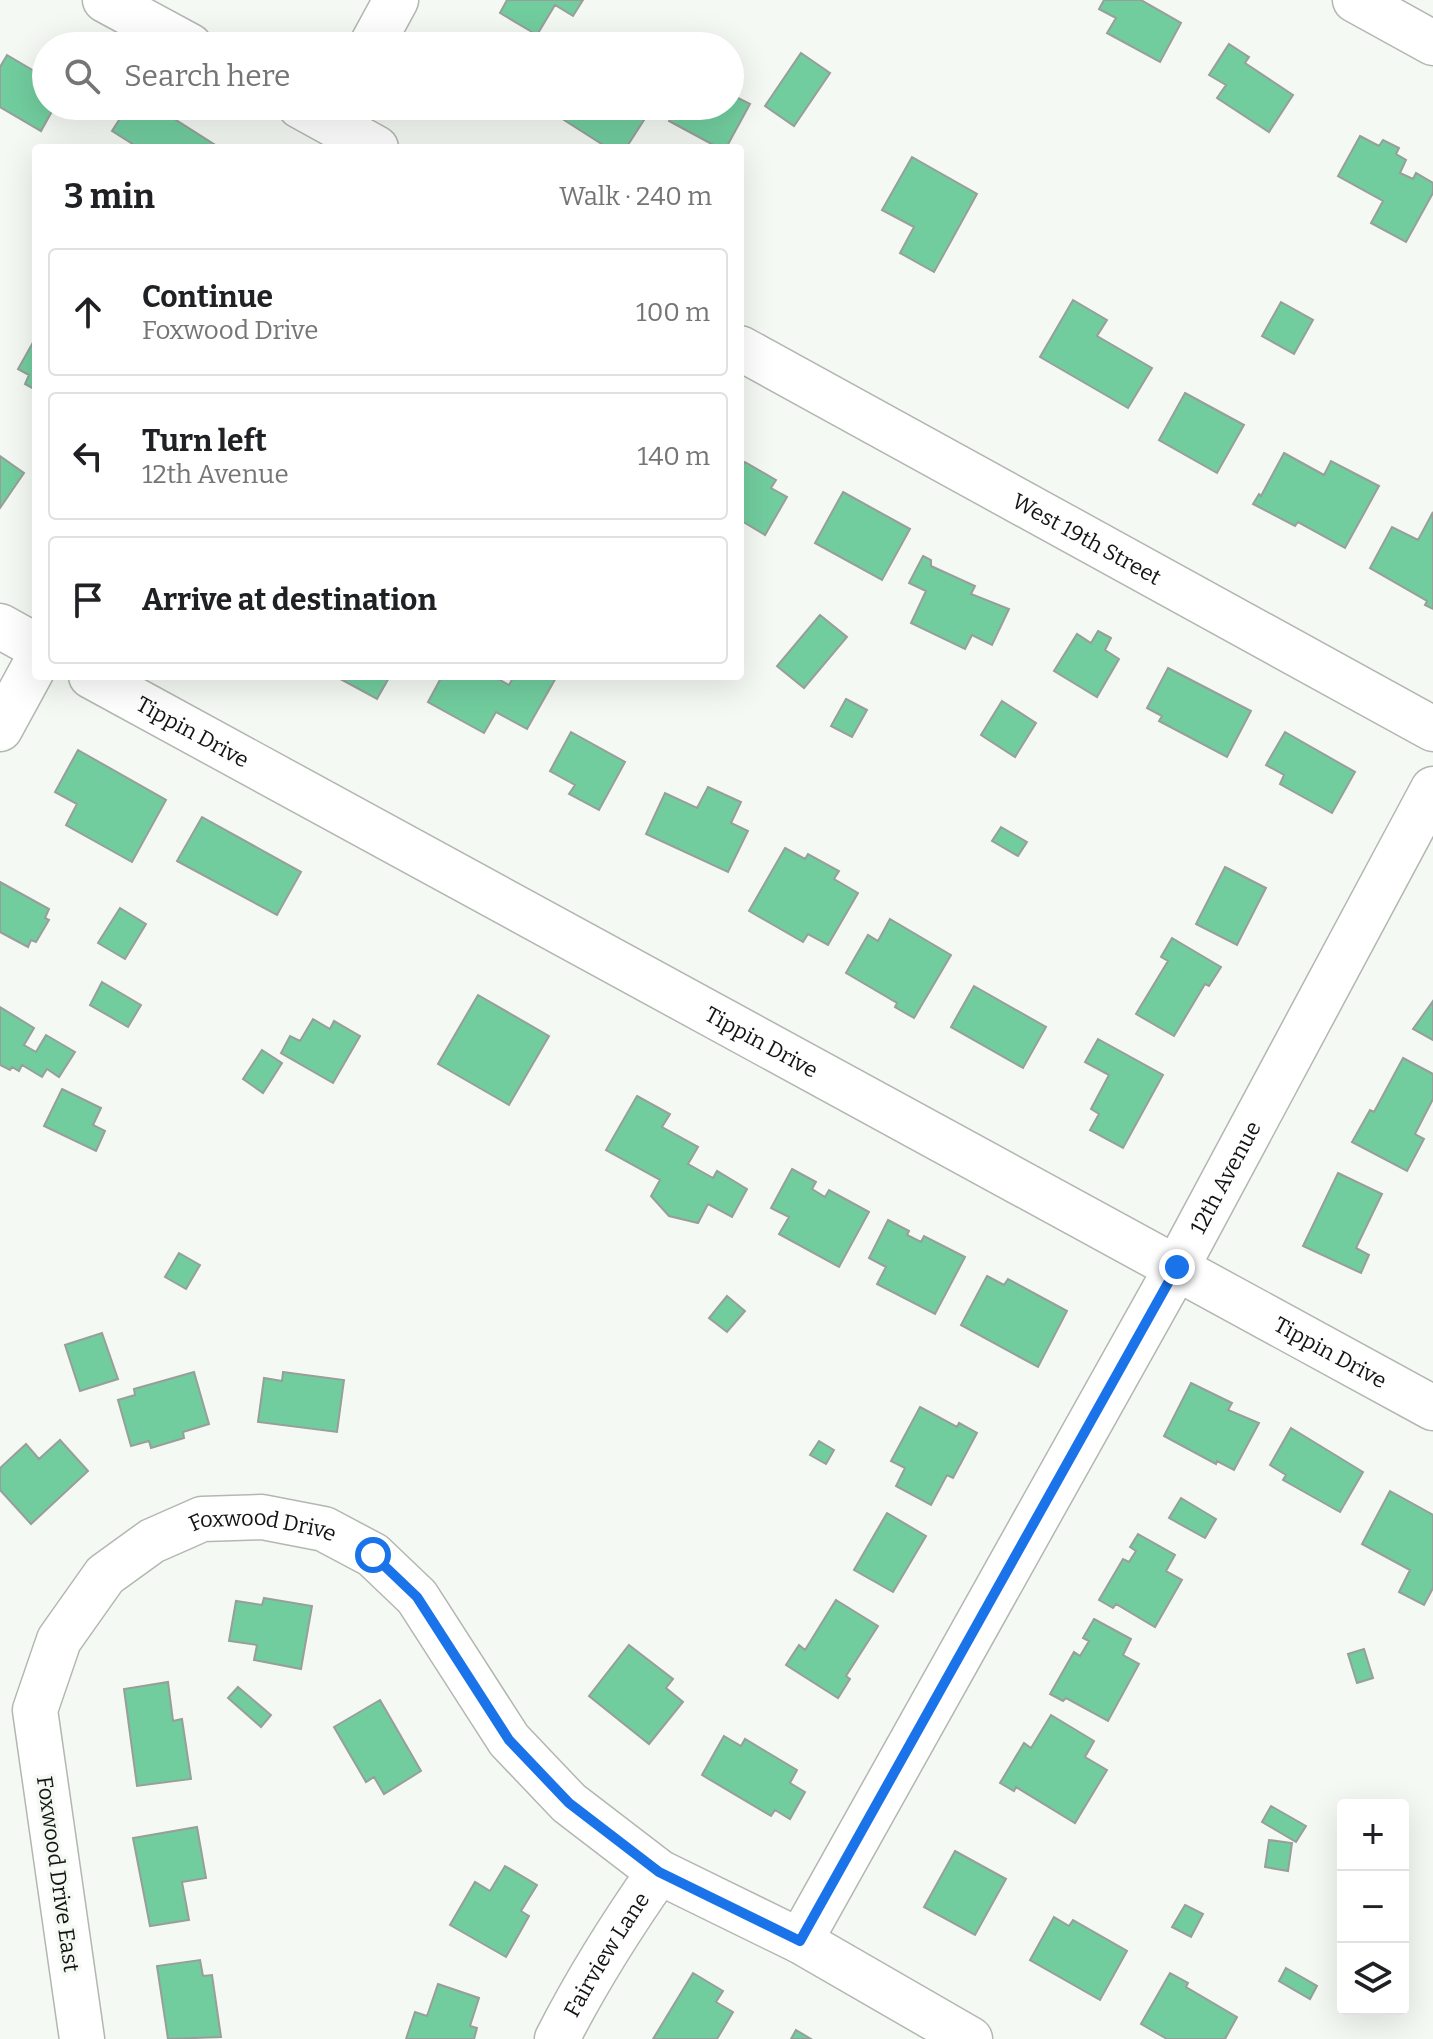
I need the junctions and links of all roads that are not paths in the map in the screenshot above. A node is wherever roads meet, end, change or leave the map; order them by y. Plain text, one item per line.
1 (105, 0) edge
2 (396, 0) edge
3 (1355, 0) edge
4 (164, 32) edge
5 (379, 32) edge
6 (1433, 43) edge
7 (321, 121) edge
8 (368, 144) edge
9 (744, 350) edge
10 (0, 626) edge
11 (32, 644) edge
12 (32, 670) edge
13 (98, 680) edge
14 (0, 729) edge
15 (1433, 729) edge
16 (1433, 789) edge
17 (1177, 1267) junction
18 (1433, 1408) edge
19 (35, 1710) joint
20 (659, 1872) junction
21 (800, 1941) junction
22 (82, 2039) edge
23 (557, 2039) edge
24 (970, 2039) edge

1 - 4 street
2 - 5 street
3 - 6 street
7 - 8 street
9 - 15 street, West 19th Street
10 - 11 street
12 - 14 street
13 - 17 street, Tippin Drive
16 - 17 street, 12th Avenue
17 - 18 street, Tippin Drive
17 - 21 street, 12th Avenue
19 - 20 street, Foxwood Drive
19 - 22 street, Foxwood Drive East
20 - 21 street, Foxwood Drive
20 - 23 street, Fairview Lane
21 - 24 street, Foxwood Drive

